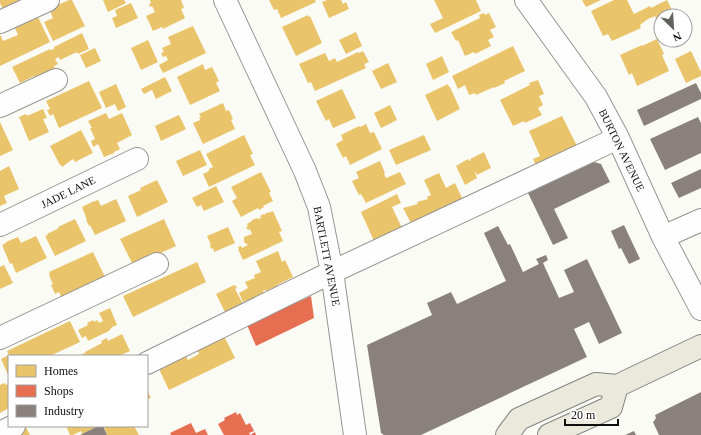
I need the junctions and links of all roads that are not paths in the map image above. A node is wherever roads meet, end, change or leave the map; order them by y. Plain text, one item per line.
1 (48, 0) edge
2 (225, 0) edge
3 (526, 0) edge
4 (0, 22) edge
5 (56, 80) dead end
6 (0, 106) edge
7 (618, 138) junction
8 (137, 159) dead end
9 (701, 220) edge
10 (0, 225) edge
11 (663, 237) junction
12 (157, 264) dead end
13 (332, 272) junction
14 (701, 309) edge
15 (0, 338) edge
16 (701, 346) edge
17 (148, 363) edge
18 (617, 386) junction
19 (12, 427) edge
20 (0, 433) edge
21 (355, 435) edge
22 (506, 435) edge
23 (549, 435) edge

1 - 4 street
2 - 13 street, BARTLETT AVENUE
3 - 7 street, BURTON AVENUE
5 - 6 street
7 - 11 street, BURTON AVENUE
7 - 13 street
8 - 10 street, JADE LANE
9 - 11 street
11 - 14 street, BURTON AVENUE
12 - 15 street
13 - 17 street
13 - 21 street, BARTLETT AVENUE
16 - 18 main road
18 - 22 main road
18 - 23 main road
19 - 20 street

